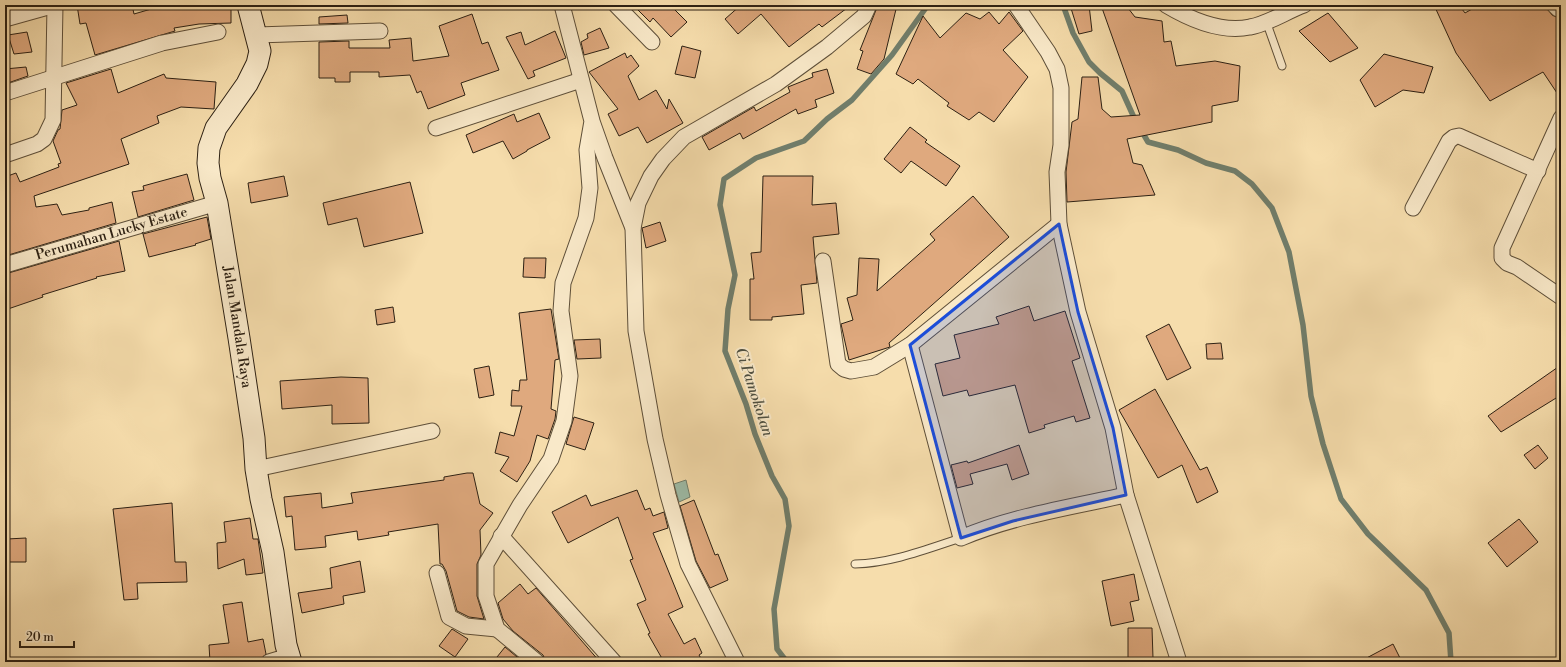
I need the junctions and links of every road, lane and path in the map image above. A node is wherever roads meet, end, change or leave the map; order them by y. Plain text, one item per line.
1 (55, 5) edge
2 (248, 5) edge
3 (562, 5) edge
4 (616, 5) edge
5 (869, 5) edge
6 (1016, 5) edge
7 (1166, 5) edge
8 (1304, 5) edge
9 (1554, 5) edge
10 (1561, 10) edge
11 (5, 19) edge
12 (1266, 21) junction
13 (380, 31) dead end
14 (218, 32) dead end
15 (257, 36) junction
16 (652, 42) dead end
17 (1282, 66) dead end
18 (54, 77) junction
19 (582, 80) junction
20 (5, 93) edge
21 (1561, 118) edge
22 (592, 121) junction
23 (436, 128) dead end
24 (5, 155) edge
25 (1538, 171) junction
26 (217, 203) junction
27 (1413, 208) dead end
28 (1059, 224) junction
29 (633, 228) junction
30 (823, 261) dead end
31 (5, 264) edge
32 (1561, 297) edge
33 (910, 345) junction
34 (432, 431) dead end
35 (256, 469) junction
36 (1126, 495) junction
37 (501, 536) junction
38 (962, 538) junction
39 (855, 564) dead end
40 (437, 573) dead end
41 (497, 629) junction
42 (290, 659) edge
43 (269, 662) edge
44 (537, 662) edge
45 (614, 662) edge
46 (738, 662) edge
47 (1179, 662) edge

1 - 11 street
1 - 18 street
2 - 15 street, Jalan Mandala Raya
3 - 19 street
4 - 16 street
5 - 29 street
6 - 28 street
7 - 12 street
8 - 12 street
9 - 10 street
12 - 17 lane
13 - 15 street
14 - 18 street
15 - 26 street, Jalan Mandala Raya
18 - 20 street
18 - 24 street
19 - 22 street
19 - 23 street
21 - 25 street
22 - 29 street
22 - 37 street
25 - 27 street
25 - 32 street
26 - 31 street, Perumahan Lucky Estate
26 - 35 street, Jalan Mandala Raya
28 - 33 street
28 - 36 street
29 - 46 street
30 - 33 street
33 - 38 street
34 - 35 street
35 - 42 street, Jalan Mandala Raya
36 - 38 street
36 - 47 street
37 - 41 street
37 - 45 street
38 - 39 lane
40 - 41 street
41 - 44 street
42 - 43 street

